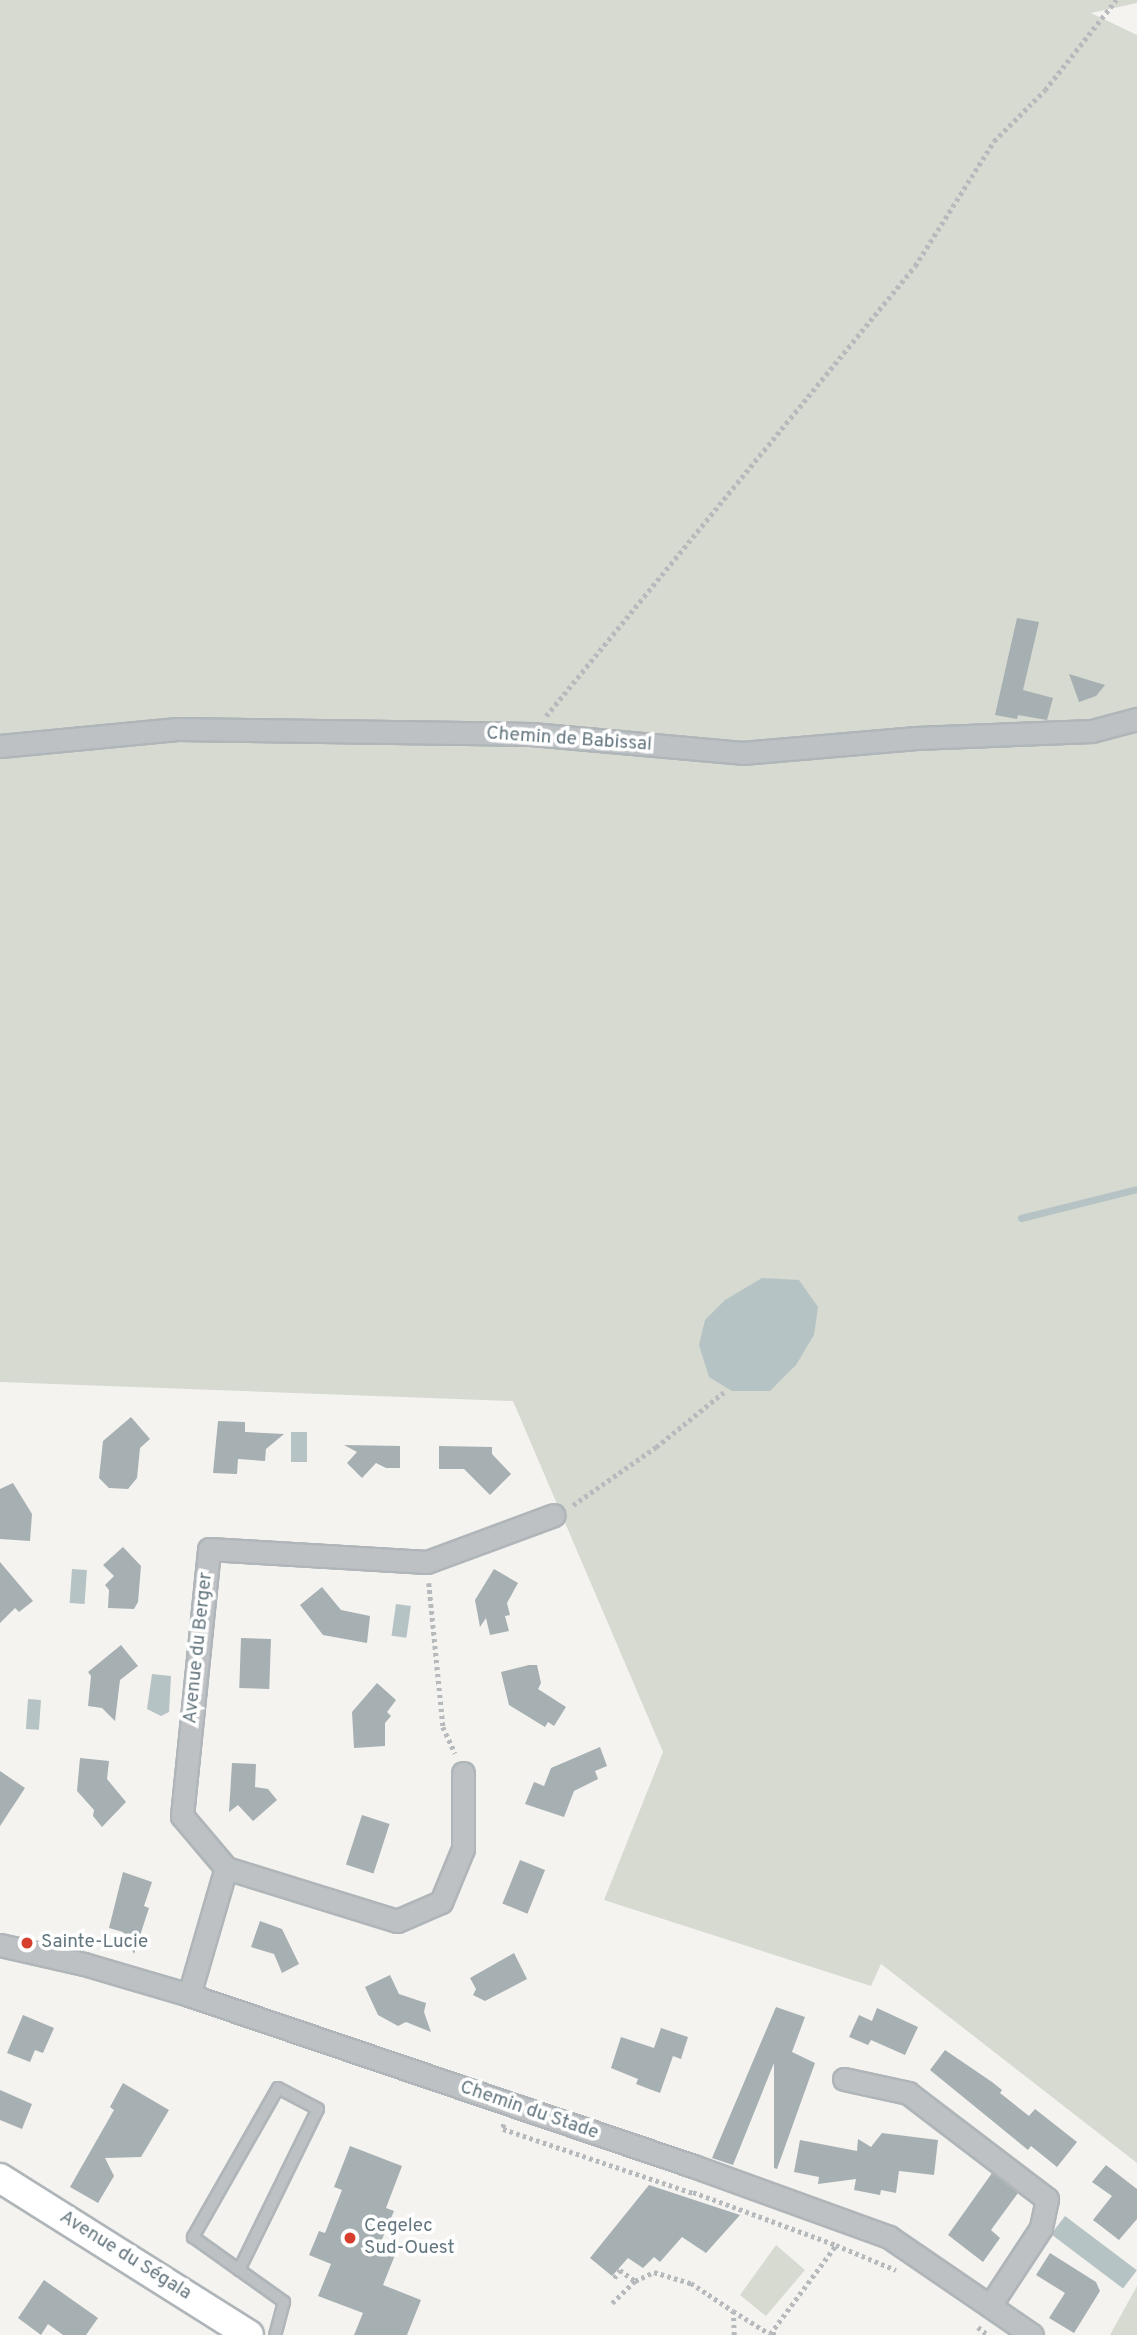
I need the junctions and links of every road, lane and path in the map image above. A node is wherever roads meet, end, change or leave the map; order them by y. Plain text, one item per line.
1 (1116, 0) edge
2 (1137, 719) edge
3 (531, 734) junction
4 (0, 746) edge
5 (724, 1392) dead end
6 (554, 1516) joint
7 (427, 1562) junction
8 (463, 1773) joint
9 (226, 1868) junction
10 (0, 1945) edge
11 (189, 1995) junction
12 (844, 2079) dead end
13 (0, 2178) edge
14 (239, 2270) junction
15 (898, 2271) dead end
16 (614, 2278) dead end
17 (635, 2281) junction
18 (612, 2303) dead end
19 (991, 2304) junction
20 (733, 2311) junction
21 (966, 2319) dead end
22 (770, 2334) edge
23 (249, 2335) edge
24 (275, 2335) edge
25 (734, 2335) edge
26 (776, 2335) edge
27 (988, 2335) edge
28 (1032, 2335) edge

1 - 3 path
2 - 3 street, Chemin de Babissal
3 - 4 street, Chemin de Babissal
5 - 6 path
6 - 7 street, Avenue du Berger
7 - 8 path
7 - 9 street, Avenue du Berger
8 - 9 street
9 - 11 street
10 - 11 street, Chemin du Stade
11 - 19 street, Chemin du Stade
12 - 19 street
13 - 23 street, Avenue du Ségala
14 - 14 lane
14 - 24 lane
15 - 22 path
16 - 17 path
17 - 18 path
17 - 20 path
19 - 28 street, Chemin du Stade
20 - 22 path
20 - 25 path
21 - 27 path
22 - 26 path

